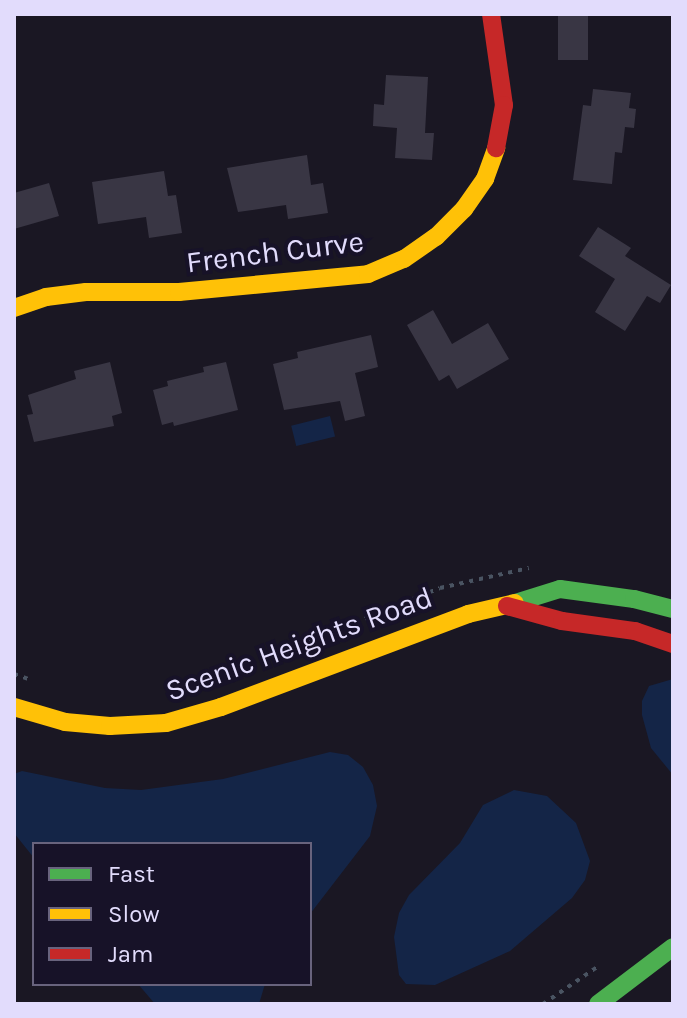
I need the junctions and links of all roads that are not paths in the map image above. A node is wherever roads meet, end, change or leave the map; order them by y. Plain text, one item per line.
1 (491, 14) edge
2 (14, 308) edge
3 (507, 606) junction
4 (673, 609) edge
5 (673, 644) edge
6 (14, 707) edge
7 (673, 947) edge
8 (598, 1004) edge

1 - 2 street, French Curve
3 - 4 street, Scenic Heights Road
3 - 5 street, Scenic Heights Road
3 - 6 street, Scenic Heights Road
7 - 8 street

